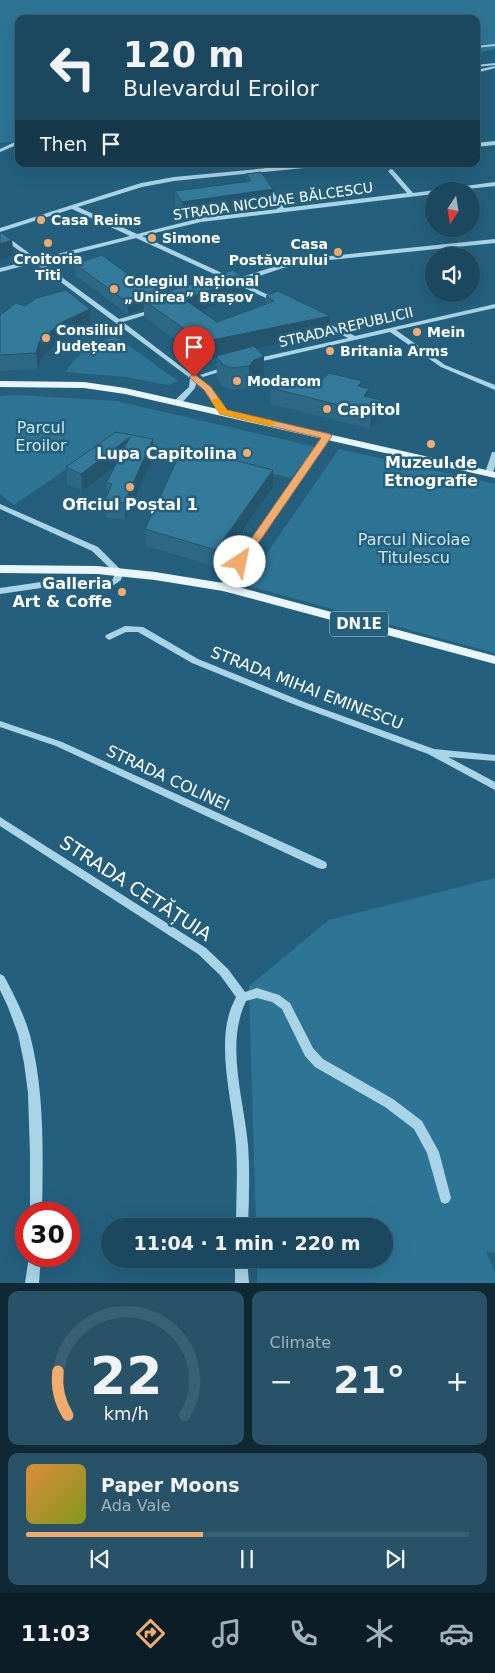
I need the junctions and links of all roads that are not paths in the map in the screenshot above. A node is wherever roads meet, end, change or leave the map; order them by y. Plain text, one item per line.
1 (495, 45) edge
2 (480, 47) edge
3 (495, 64) edge
4 (480, 66) edge
5 (495, 67) edge
6 (480, 71) edge
7 (495, 143) edge
8 (15, 144) edge
9 (480, 145) edge
10 (15, 149) edge
11 (0, 152) edge
12 (295, 167) edge
13 (256, 171) junction
14 (391, 171) dead end
15 (495, 184) edge
16 (480, 186) edge
17 (425, 192) edge
18 (411, 194) junction
19 (73, 207) junction
20 (282, 210) junction
21 (0, 232) edge
22 (134, 236) junction
23 (495, 240) edge
24 (35, 260) junction
25 (0, 270) edge
26 (236, 282) junction
27 (227, 285) edge
28 (284, 305) edge
29 (495, 306) edge
30 (162, 308) edge
31 (311, 318) edge
32 (118, 322) junction
33 (390, 329) junction
34 (354, 338) junction
35 (243, 364) edge
36 (234, 366) edge
37 (203, 375) dead end
38 (194, 377) junction
39 (0, 384) edge
40 (495, 388) edge
41 (178, 402) junction
42 (224, 412) junction
43 (327, 436) junction
44 (495, 454) edge
45 (492, 474) edge
46 (2, 510) edge
47 (0, 569) edge
48 (119, 572) junction
49 (223, 587) junction
50 (0, 591) edge
51 (109, 637) dead end
52 (495, 660) edge
53 (0, 724) edge
54 (430, 752) junction
55 (495, 758) edge
56 (495, 786) edge
57 (0, 821) edge
58 (322, 865) dead end
59 (0, 979) edge
60 (242, 997) junction
61 (445, 1198) dead end
62 (36, 1202) edge
63 (242, 1218) edge
64 (34, 1267) edge
65 (241, 1268) edge
66 (32, 1283) edge
67 (242, 1283) edge

1 - 2 street
3 - 4 street
5 - 6 street
7 - 9 street
8 - 11 street
10 - 11 street
12 - 13 street
13 - 19 street
13 - 20 street
14 - 18 street
15 - 16 street, STRADA NICOLAE BĂLCESCU
17 - 18 street, STRADA NICOLAE BĂLCESCU
18 - 20 street, STRADA NICOLAE BĂLCESCU
19 - 21 street
19 - 22 street
20 - 22 street, STRADA NICOLAE BĂLCESCU
21 - 24 street
22 - 24 street, STRADA NICOLAE BĂLCESCU
22 - 26 street
23 - 26 street
24 - 25 street, STRADA NICOLAE BĂLCESCU
24 - 32 street
26 - 27 street
26 - 28 street
29 - 33 street, STRADA REPUBLICII
30 - 32 street
31 - 34 street
32 - 38 street
33 - 34 street, STRADA REPUBLICII
33 - 40 street
34 - 35 street, STRADA REPUBLICII
36 - 37 street
38 - 41 street
38 - 42 street
39 - 41 main road
41 - 42 main road
42 - 43 main road
43 - 45 main road
43 - 49 street
44 - 45 street
46 - 48 street
47 - 48 main road, DN1E
48 - 49 main road, DN1E
48 - 50 street
49 - 52 main road, DN1E
51 - 54 street, STRADA MIHAI EMINESCU
53 - 58 street, STRADA COLINEI
54 - 55 street
54 - 56 street, STRADA MIHAI EMINESCU
57 - 60 street, STRADA CETĂȚUIA
59 - 62 street
60 - 61 street
60 - 63 street
64 - 66 street
65 - 67 street

